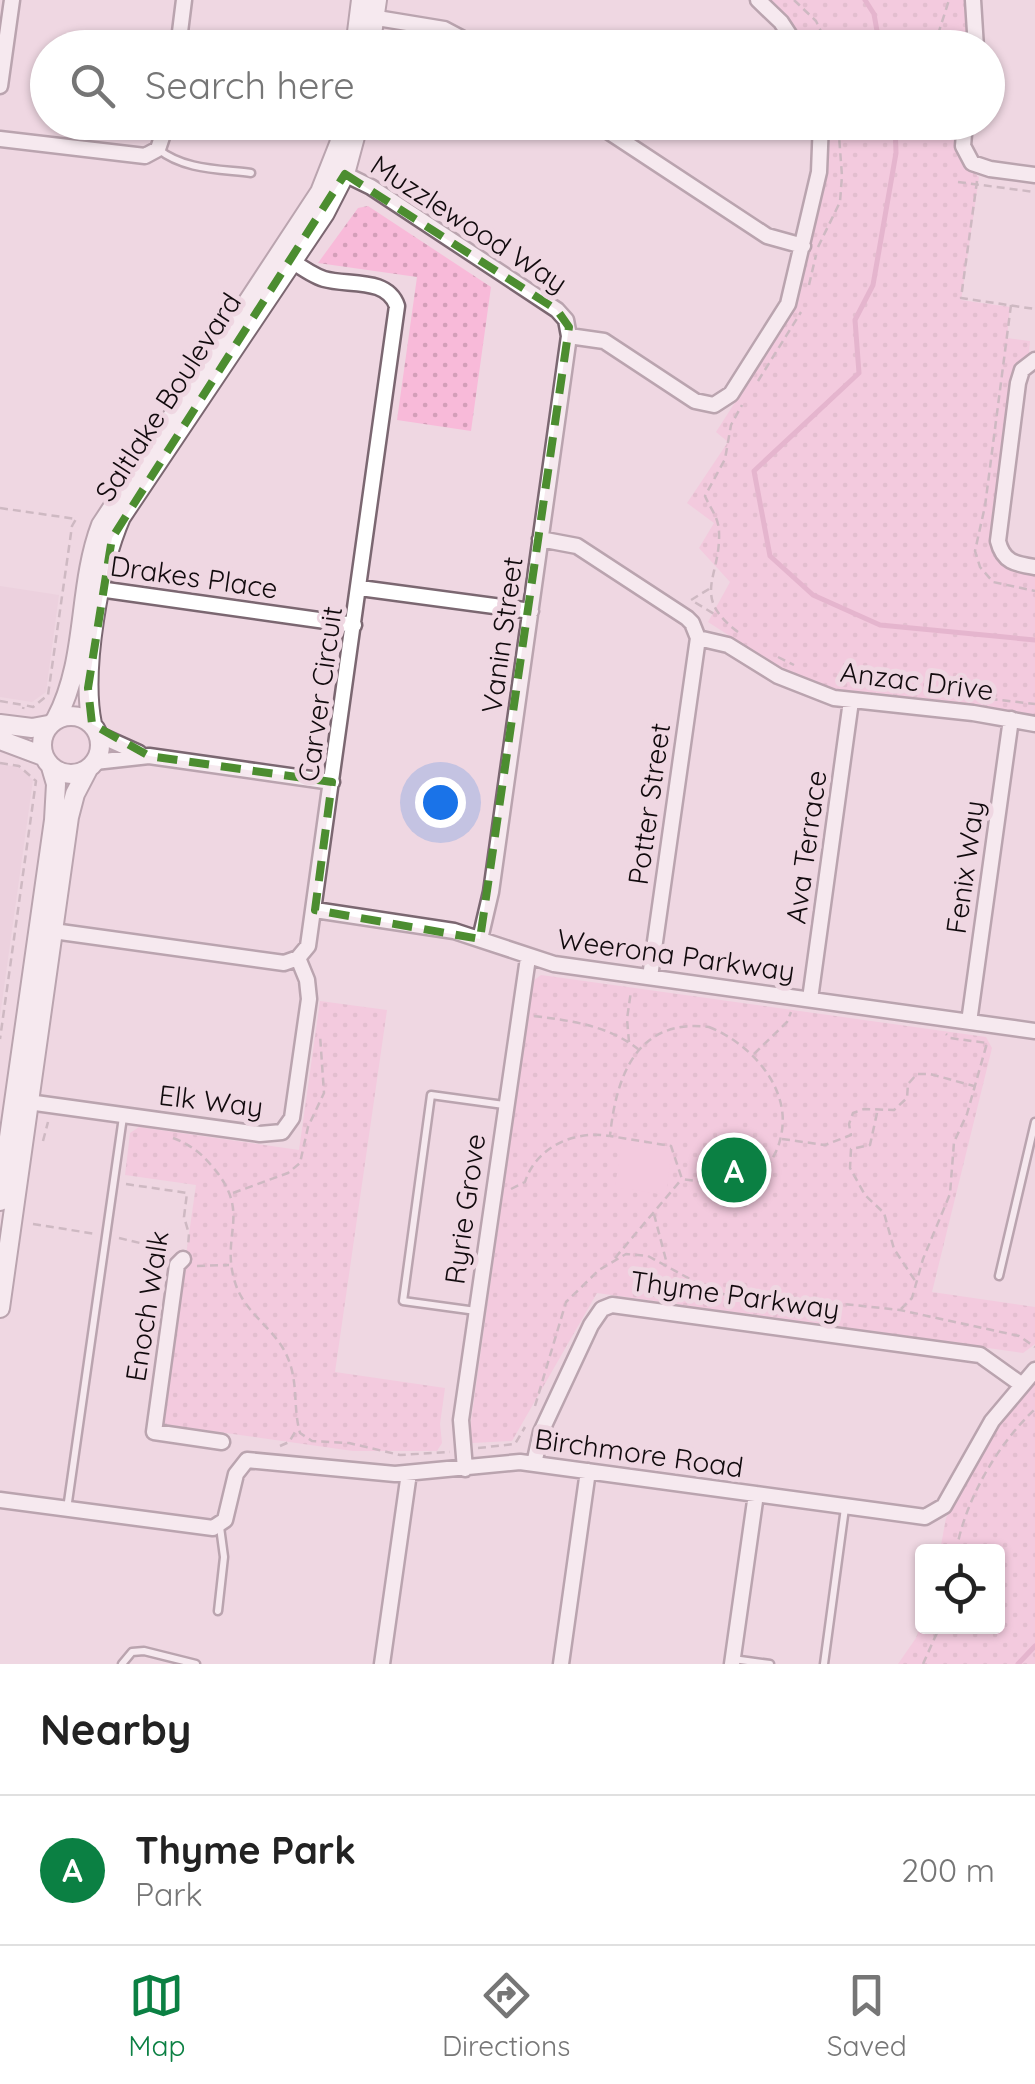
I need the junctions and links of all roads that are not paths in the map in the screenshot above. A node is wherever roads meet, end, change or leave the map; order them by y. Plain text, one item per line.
1 (12, 0) edge
2 (184, 0) edge
3 (758, 0) edge
4 (973, 0) edge
5 (368, 8) edge
6 (180, 30) edge
7 (446, 30) edge
8 (786, 30) edge
9 (975, 30) edge
10 (0, 86) edge
11 (0, 139) edge
12 (161, 140) edge
13 (342, 140) edge
14 (352, 140) edge
15 (621, 140) edge
16 (820, 140) edge
17 (965, 140) edge
18 (158, 149) junction
19 (338, 171) junction
20 (251, 173) dead end
21 (1035, 175) edge
22 (802, 246) junction
23 (285, 256) junction
24 (569, 336) junction
25 (1035, 360) edge
26 (540, 539) junction
27 (1035, 567) edge
28 (93, 588) junction
29 (360, 588) junction
30 (531, 611) junction
31 (354, 625) junction
32 (698, 638) junction
33 (852, 701) junction
34 (1011, 719) junction
35 (52, 722) junction
36 (0, 724) edge
37 (1035, 724) edge
38 (95, 730) junction
39 (13, 737) edge
40 (150, 756) junction
41 (47, 762) junction
42 (91, 766) junction
43 (332, 782) junction
44 (315, 910) junction
45 (45, 930) junction
46 (480, 940) junction
47 (298, 958) junction
48 (528, 958) junction
49 (650, 977) junction
50 (810, 1000) junction
51 (969, 1022) junction
52 (1035, 1031) edge
53 (21, 1101) junction
54 (505, 1105) junction
55 (123, 1115) junction
56 (1035, 1122) edge
57 (0, 1201) edge
58 (182, 1258) road end
59 (999, 1276) dead end
60 (0, 1308) edge
61 (476, 1311) junction
62 (1035, 1370) edge
63 (1022, 1385) junction
64 (222, 1442) dead end
65 (534, 1464) junction
66 (465, 1468) junction
67 (588, 1472) junction
68 (409, 1473) junction
69 (756, 1494) junction
70 (0, 1500) edge
71 (845, 1507) junction
72 (67, 1510) junction
73 (220, 1526) junction
74 (218, 1611) dead end
75 (733, 1662) edge
76 (122, 1664) edge
77 (196, 1664) edge
78 (382, 1664) edge
79 (560, 1664) edge
80 (770, 1664) edge
81 (824, 1664) edge

1 - 10 street
2 - 6 street
3 - 8 street
4 - 9 street
5 - 7 street
11 - 18 street
12 - 18 street
13 - 19 street, Saltlake Boulevard
14 - 19 street, Saltlake Boulevard
15 - 22 street
16 - 22 street, Muzzlewood Way
17 - 21 street
18 - 20 lane
19 - 23 street, Saltlake Boulevard
19 - 24 street, Muzzlewood Way
22 - 24 street, Muzzlewood Way
23 - 28 street, Saltlake Boulevard
23 - 29 street, Carver Circuit
24 - 26 street, Vanin Street
25 - 27 street
26 - 30 street, Vanin Street
26 - 32 street, Anzac Drive
28 - 31 street, Drakes Place
28 - 35 street, Saltlake Boulevard
28 - 38 street, Saltlake Boulevard
29 - 30 street
29 - 31 street, Carver Circuit
30 - 46 street, Vanin Street
31 - 43 street, Carver Circuit
32 - 33 street, Anzac Drive
32 - 49 street, Potter Street
33 - 34 street, Anzac Drive
33 - 50 street, Ava Terrace
34 - 37 street, Anzac Drive
34 - 51 street, Fenix Way
35 - 38 street
35 - 39 street
35 - 41 street
36 - 39 street
38 - 40 street
38 - 42 street
39 - 41 street
40 - 42 street
40 - 43 street
41 - 42 street
41 - 45 street
42 - 45 street
43 - 44 street, Carver Circuit
44 - 46 street, Weerona Parkway
44 - 47 street, Carver Circuit
45 - 47 street
45 - 53 street
46 - 48 street, Weerona Parkway
47 - 55 street, Elk Way
48 - 49 street, Weerona Parkway
48 - 54 street, Ryrie Grove
49 - 50 street, Weerona Parkway
50 - 51 street, Weerona Parkway
51 - 52 street, Weerona Parkway
53 - 55 street, Elk Way
53 - 57 street
53 - 60 street
54 - 61 street, Ryrie Grove
54 - 61 lane
55 - 72 lane
56 - 59 lane
58 - 64 street, Enoch Walk
61 - 66 street, Ryrie Grove
62 - 63 street
63 - 65 street, Thyme Parkway
63 - 71 street, Birchmore Road
65 - 66 street, Birchmore Road
65 - 67 street, Birchmore Road
66 - 68 street, Birchmore Road
67 - 69 street, Birchmore Road
67 - 79 street
68 - 73 street, Birchmore Road
68 - 78 street
69 - 71 street, Birchmore Road
69 - 75 street
70 - 72 street
71 - 81 lane
72 - 73 street
73 - 74 lane
75 - 80 lane
76 - 77 lane

